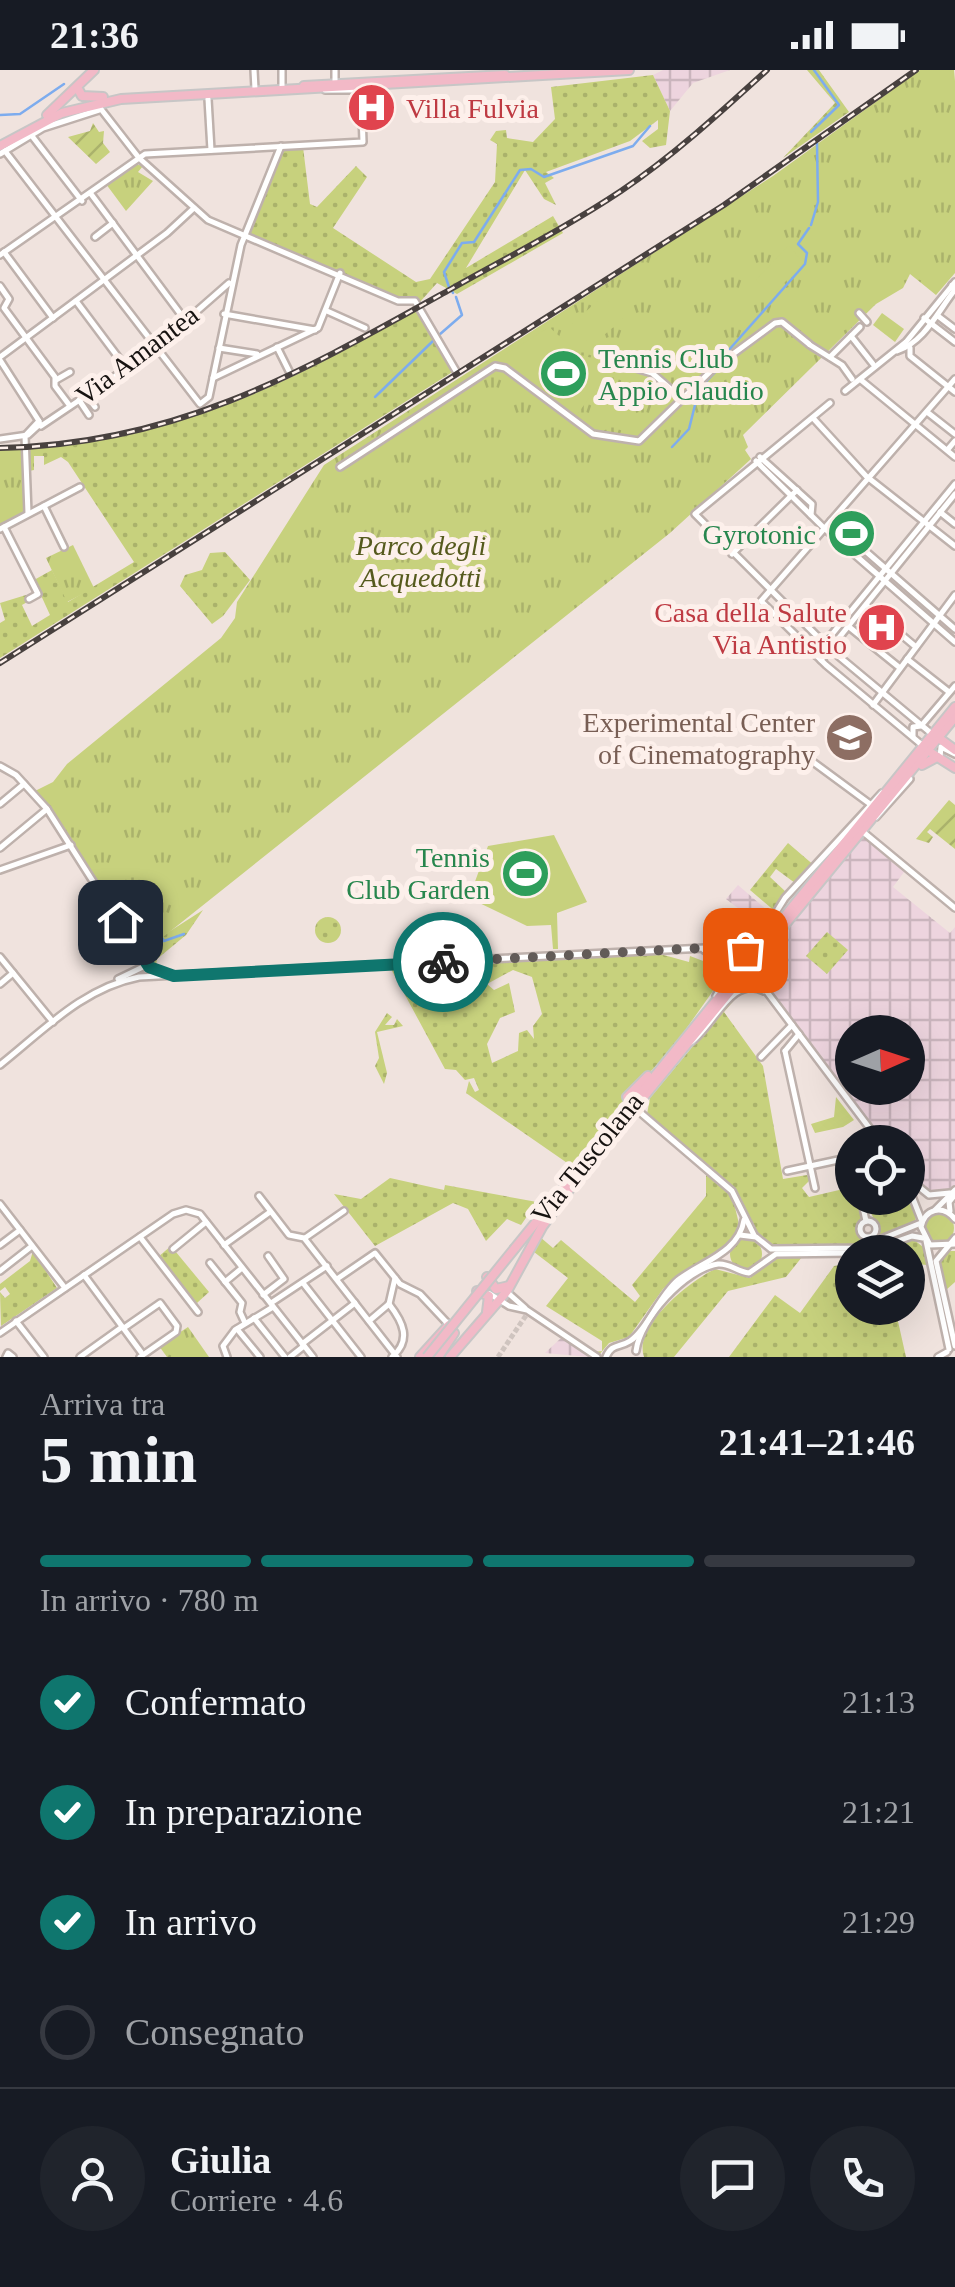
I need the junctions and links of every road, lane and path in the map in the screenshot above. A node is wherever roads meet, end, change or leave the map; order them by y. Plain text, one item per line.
1 (94, 70) edge
2 (254, 70) edge
3 (282, 70) edge
4 (334, 70) edge
5 (598, 70) edge
6 (628, 70) edge
7 (560, 71) edge
8 (445, 74) edge
9 (503, 75) edge
10 (335, 84) junction
11 (282, 87) junction
12 (361, 87) junction
13 (254, 88) junction
14 (78, 89) junction
15 (208, 98) dead end
16 (99, 103) junction
17 (47, 117) junction
18 (31, 135) junction
19 (281, 146) junction
20 (1, 148) edge
21 (211, 150) junction
22 (139, 158) junction
23 (91, 194) junction
24 (82, 201) junction
25 (194, 208) junction
26 (56, 220) junction
27 (114, 223) junction
28 (95, 236) dead end
29 (243, 236) junction
30 (2, 254) edge
31 (138, 255) junction
32 (340, 273) junction
33 (231, 281) junction
34 (102, 282) junction
35 (953, 283) edge
36 (0, 286) edge
37 (76, 301) junction
38 (940, 304) junction
39 (930, 310) junction
40 (327, 311) junction
41 (859, 313) dead end
42 (224, 314) junction
43 (937, 315) junction
44 (53, 318) junction
45 (924, 318) junction
46 (185, 320) junction
47 (866, 322) dead end
48 (931, 324) junction
49 (860, 327) dead end
50 (364, 328) dead end
51 (955, 329) edge
52 (315, 330) junction
53 (920, 330) junction
54 (852, 336) junction
55 (27, 338) junction
56 (955, 342) edge
57 (908, 345) junction
58 (277, 346) junction
59 (152, 347) junction
60 (219, 348) junction
61 (260, 354) junction
62 (830, 357) junction
63 (0, 359) edge
64 (616, 362) dead end
65 (873, 364) dead end
66 (127, 370) junction
67 (289, 371) dead end
68 (456, 371) dead end
69 (70, 372) dead end
70 (213, 378) junction
71 (955, 379) edge
72 (55, 380) junction
73 (857, 380) junction
74 (952, 389) edge
75 (86, 395) junction
76 (681, 398) junction
77 (78, 400) junction
78 (70, 406) junction
79 (95, 408) dead end
80 (927, 412) junction
81 (89, 415) dead end
82 (812, 417) junction
83 (40, 423) junction
84 (915, 426) junction
85 (953, 435) edge
86 (25, 436) junction
87 (0, 438) edge
88 (938, 444) junction
89 (949, 448) dead end
90 (955, 457) edge
91 (761, 461) junction
92 (340, 468) dead end
93 (869, 478) junction
94 (955, 484) edge
95 (80, 487) dead end
96 (797, 490) junction
97 (955, 494) edge
98 (790, 496) junction
99 (44, 506) junction
100 (940, 512) junction
101 (28, 514) junction
102 (811, 516) junction
103 (831, 522) junction
104 (926, 524) junction
105 (955, 524) edge
106 (2, 528) edge
107 (825, 528) junction
108 (955, 546) edge
109 (64, 547) dead end
110 (732, 554) junction
111 (888, 571) junction
112 (881, 580) junction
113 (768, 591) junction
114 (955, 595) edge
115 (29, 598) dead end
116 (866, 604) junction
117 (857, 610) junction
118 (939, 616) junction
119 (933, 624) junction
120 (848, 626) junction
121 (955, 629) edge
122 (955, 642) edge
123 (827, 646) junction
124 (916, 647) junction
125 (818, 658) junction
126 (907, 659) junction
127 (900, 668) junction
128 (955, 686) edge
129 (950, 692) junction
130 (881, 693) junction
131 (872, 705) junction
132 (955, 707) edge
133 (955, 717) edge
134 (913, 719) junction
135 (920, 726) junction
136 (904, 730) junction
137 (955, 735) edge
138 (935, 736) junction
139 (921, 745) junction
140 (952, 749) edge
141 (939, 758) junction
142 (809, 760) dead end
143 (0, 766) edge
144 (955, 768) edge
145 (910, 779) junction
146 (25, 784) junction
147 (900, 784) junction
148 (884, 791) junction
149 (0, 804) edge
150 (870, 804) junction
151 (46, 809) junction
152 (873, 818) junction
153 (862, 831) junction
154 (71, 845) junction
155 (0, 848) edge
156 (0, 870) edge
157 (955, 908) edge
158 (761, 936) junction
159 (702, 948) junction
160 (715, 950) junction
161 (140, 955) junction
162 (0, 957) edge
163 (721, 959) junction
164 (148, 966) junction
165 (136, 967) junction
166 (747, 968) junction
167 (13, 973) junction
168 (174, 976) junction
169 (142, 977) junction
170 (111, 982) junction
171 (0, 984) edge
172 (767, 992) junction
173 (713, 1002) junction
174 (52, 1022) junction
175 (792, 1025) junction
176 (785, 1033) junction
177 (799, 1034) junction
178 (792, 1041) junction
179 (776, 1044) junction
180 (686, 1045) junction
181 (785, 1051) junction
182 (760, 1057) dead end
183 (0, 1065) edge
184 (650, 1090) junction
185 (632, 1106) junction
186 (645, 1117) junction
187 (625, 1120) junction
188 (866, 1125) edge
189 (835, 1163) edge
190 (585, 1164) junction
191 (810, 1168) junction
192 (788, 1172) dead end
193 (815, 1188) dead end
194 (925, 1193) edge
195 (954, 1194) edge
196 (259, 1196) dead end
197 (0, 1204) edge
198 (925, 1206) edge
199 (344, 1211) dead end
200 (933, 1211) junction
201 (271, 1212) junction
202 (864, 1215) edge
203 (920, 1215) edge
204 (954, 1215) edge
205 (0, 1216) edge
206 (12, 1219) junction
207 (744, 1220) junction
208 (866, 1221) dead end
209 (206, 1222) junction
210 (922, 1223) junction
211 (20, 1230) junction
212 (923, 1235) edge
213 (738, 1236) junction
214 (140, 1237) junction
215 (756, 1237) junction
216 (304, 1238) junction
217 (925, 1241) edge
218 (953, 1242) edge
219 (224, 1244) junction
220 (763, 1244) junction
221 (925, 1244) edge
222 (0, 1245) edge
223 (32, 1246) junction
224 (727, 1248) junction
225 (173, 1249) dead end
226 (517, 1249) junction
227 (835, 1253) edge
228 (268, 1256) dead end
229 (282, 1260) dead end
230 (764, 1261) junction
231 (210, 1264) dead end
232 (274, 1265) junction
233 (327, 1266) junction
234 (731, 1266) junction
235 (242, 1268) junction
236 (0, 1271) edge
237 (84, 1275) junction
238 (394, 1278) junction
239 (488, 1278) junction
240 (338, 1279) junction
241 (226, 1282) junction
242 (303, 1283) junction
243 (62, 1288) junction
244 (509, 1288) junction
245 (476, 1292) junction
246 (487, 1292) junction
247 (263, 1295) junction
248 (499, 1301) junction
249 (355, 1303) junction
250 (389, 1304) junction
251 (272, 1305) junction
252 (527, 1310) junction
253 (198, 1312) dead end
254 (484, 1316) junction
255 (254, 1318) junction
256 (16, 1321) junction
257 (332, 1321) junction
258 (368, 1321) junction
259 (245, 1324) junction
260 (121, 1328) junction
261 (237, 1329) junction
262 (452, 1329) junction
263 (0, 1332) edge
264 (623, 1344) junction
265 (303, 1345) junction
266 (951, 1350) edge
267 (140, 1354) edge
268 (637, 1354) edge
269 (395, 1356) edge
270 (44, 1357) edge
271 (80, 1357) edge
272 (228, 1357) edge
273 (260, 1357) edge
274 (288, 1357) edge
275 (313, 1357) edge
276 (361, 1357) edge
277 (420, 1357) edge
278 (433, 1357) edge
279 (450, 1357) edge
280 (598, 1357) edge
281 (606, 1357) edge
282 (938, 1357) edge

1 - 14 main road
2 - 13 street
3 - 11 street
4 - 10 street
5 - 7 main road
6 - 9 main road
7 - 9 main road
8 - 9 main road
8 - 12 main road
9 - 12 main road
10 - 11 main road
10 - 12 main road
11 - 13 main road
12 - 16 main road
12 - 19 street
13 - 16 main road
14 - 16 main road
14 - 17 main road
15 - 21 street
16 - 17 main road
16 - 18 street
16 - 22 street
17 - 20 main road
18 - 20 street
18 - 24 street
19 - 21 street
19 - 29 street
20 - 26 street
21 - 22 street
22 - 23 street
22 - 25 street
23 - 24 street
23 - 27 street
24 - 26 street
25 - 29 street
25 - 31 street
26 - 30 street
26 - 34 street
27 - 28 street
27 - 31 street
29 - 32 street
29 - 33 street
30 - 44 street
31 - 34 street
31 - 46 street
32 - 40 street
32 - 68 street
33 - 42 street
33 - 46 street, Via Amantea
34 - 37 street
34 - 59 street
35 - 38 street
36 - 55 street
37 - 44 street
37 - 66 street
38 - 39 street
38 - 43 street
39 - 43 street
39 - 45 street
40 - 50 street
40 - 52 street
41 - 47 street
42 - 52 street
42 - 60 street
43 - 48 street
43 - 51 street
44 - 55 street
45 - 48 street
45 - 53 street
46 - 59 street, Via Amantea
48 - 53 street
48 - 56 street
49 - 54 street
52 - 58 street
53 - 57 street
54 - 62 street
54 - 65 street
55 - 63 street
55 - 72 street
57 - 73 street
57 - 74 street
58 - 61 street
58 - 67 street
59 - 66 street, Via Amantea
59 - 70 street
60 - 61 street
60 - 70 street
61 - 70 street
62 - 73 street
62 - 76 street
63 - 83 street
64 - 76 street
66 - 75 street, Via Amantea
69 - 72 street
71 - 74 street
72 - 78 street
73 - 82 street
73 - 84 street
74 - 80 street
75 - 77 street, Via Amantea
75 - 79 street
76 - 92 street
77 - 78 street, Via Amantea
77 - 81 street
78 - 83 street, Via Amantea
80 - 84 street
80 - 85 street
82 - 91 street
82 - 93 street
83 - 86 street, Via Amantea
84 - 88 street
84 - 93 street
85 - 88 street
85 - 89 street
86 - 87 street
86 - 101 street
88 - 90 street
91 - 96 street
91 - 98 street
91 - 110 street
93 - 103 street
93 - 104 street
94 - 104 street
95 - 99 street
96 - 98 street
96 - 102 street
97 - 100 street
98 - 102 street
98 - 110 street
99 - 101 street
99 - 109 street
100 - 104 street
100 - 105 street
101 - 106 street
102 - 107 street
103 - 107 street
103 - 111 street
104 - 108 street
104 - 111 street
106 - 115 street
107 - 112 street
107 - 113 street
110 - 113 street
111 - 112 street
111 - 118 street
112 - 116 street
112 - 117 street
112 - 119 street
113 - 123 street
113 - 125 street
114 - 118 street
116 - 117 street
116 - 124 street
117 - 120 street
117 - 123 street
118 - 119 street
118 - 121 street
119 - 122 street
119 - 124 street
120 - 123 street
120 - 127 street
123 - 125 street
123 - 130 street
124 - 126 street
125 - 131 street
126 - 127 street
126 - 129 street
127 - 130 street
128 - 129 street
129 - 135 street
130 - 131 street
130 - 134 street
131 - 136 street
132 - 138 main road
133 - 138 main road
134 - 135 street
134 - 136 street
135 - 138 street
135 - 139 street
136 - 139 street
137 - 140 street
138 - 139 main road, Via Tuscolana
138 - 140 main road
139 - 141 main road
139 - 147 main road, Via Tuscolana
139 - 148 main road, Via Tuscolana
140 - 141 street
141 - 144 main road
141 - 145 main road
142 - 150 street
143 - 146 street
145 - 147 main road
145 - 152 street, Via Tuscolana
146 - 149 street
146 - 151 street
147 - 152 main road, Via Tuscolana
148 - 150 street, Via Tuscolana
148 - 166 main road, Via Tuscolana
150 - 158 street, Via Tuscolana
151 - 154 street
151 - 155 street
152 - 153 main road, Via Tuscolana
153 - 157 street
153 - 166 main road, Via Tuscolana
154 - 156 street
154 - 161 street
158 - 160 street
158 - 166 street, Via Tuscolana
159 - 160 street
159 - 163 street
159 - 168 street
160 - 166 street
161 - 164 street
161 - 165 street
162 - 167 street
163 - 166 street
163 - 173 street
164 - 165 street
164 - 168 street
164 - 169 street
165 - 169 street
165 - 170 street
166 - 172 street
166 - 173 main road, Via Tuscolana
166 - 180 main road, Via Tuscolana
167 - 171 street
167 - 174 street
168 - 169 street
169 - 170 street
170 - 174 street
172 - 175 street
172 - 180 street, Via Tuscolana
173 - 185 main road, Via Tuscolana
174 - 183 street
175 - 176 street
175 - 177 street
176 - 178 street
176 - 179 street
177 - 178 street
177 - 188 street
178 - 181 street
179 - 181 street
179 - 182 street
180 - 184 main road, Via Tuscolana
181 - 191 street
184 - 185 main road, Via Tuscolana
184 - 186 street
185 - 186 street
185 - 187 main road, Via Tuscolana
185 - 190 main road, Via Tuscolana
186 - 187 street
186 - 207 street
187 - 190 main road, Via Tuscolana
189 - 191 street
190 - 226 main road, Via Tuscolana
190 - 239 main road, Via Tuscolana
190 - 244 main road
191 - 192 street
191 - 193 street
194 - 195 street
195 - 200 street
195 - 204 street
196 - 201 street
197 - 206 street
198 - 200 street
199 - 216 street
200 - 204 street
200 - 210 street
201 - 216 street
201 - 219 street
202 - 208 street
203 - 210 street
205 - 206 street
206 - 211 street
207 - 213 street
207 - 215 street
209 - 214 street
209 - 219 street
209 - 225 street
210 - 212 street
210 - 220 street
211 - 222 street
211 - 223 street
213 - 215 street
213 - 224 street
214 - 237 street
214 - 253 street
215 - 220 street
216 - 233 street
217 - 218 street
218 - 266 street
219 - 235 street
220 - 230 street
221 - 266 street
223 - 236 street
223 - 243 street
224 - 234 street
224 - 264 street
226 - 262 main road, Via Tuscolana, bridge
226 - 278 main road, Via Tuscolana, bridge
227 - 230 street
228 - 232 street
229 - 232 street
230 - 234 street
231 - 241 street
232 - 247 street
233 - 240 street
233 - 242 street
234 - 268 street
235 - 241 street
235 - 247 street
237 - 243 street
237 - 260 street
238 - 240 street
238 - 250 street
238 - 262 street
239 - 244 main road
239 - 245 main road, Via Tuscolana
240 - 249 street
241 - 259 street
242 - 251 street
242 - 257 street
243 - 256 street
244 - 248 main road
244 - 252 street
245 - 246 main road
245 - 262 main road, Via Tuscolana
246 - 248 street
246 - 254 main road
247 - 251 street
248 - 252 street
248 - 254 main road
249 - 257 street
249 - 258 street
250 - 258 street
250 - 269 street
251 - 255 street
251 - 265 street
252 - 280 street
254 - 279 main road
255 - 259 street
255 - 274 street
256 - 263 street
256 - 270 street
257 - 265 street
257 - 276 street
258 - 269 street
259 - 261 street
260 - 267 street
260 - 267 street
260 - 271 street
261 - 272 street
261 - 273 street
262 - 277 main road, Via Tuscolana
262 - 278 main road, Via Tuscolana, bridge
264 - 268 street
264 - 281 street
265 - 274 street
265 - 275 street
266 - 282 street

